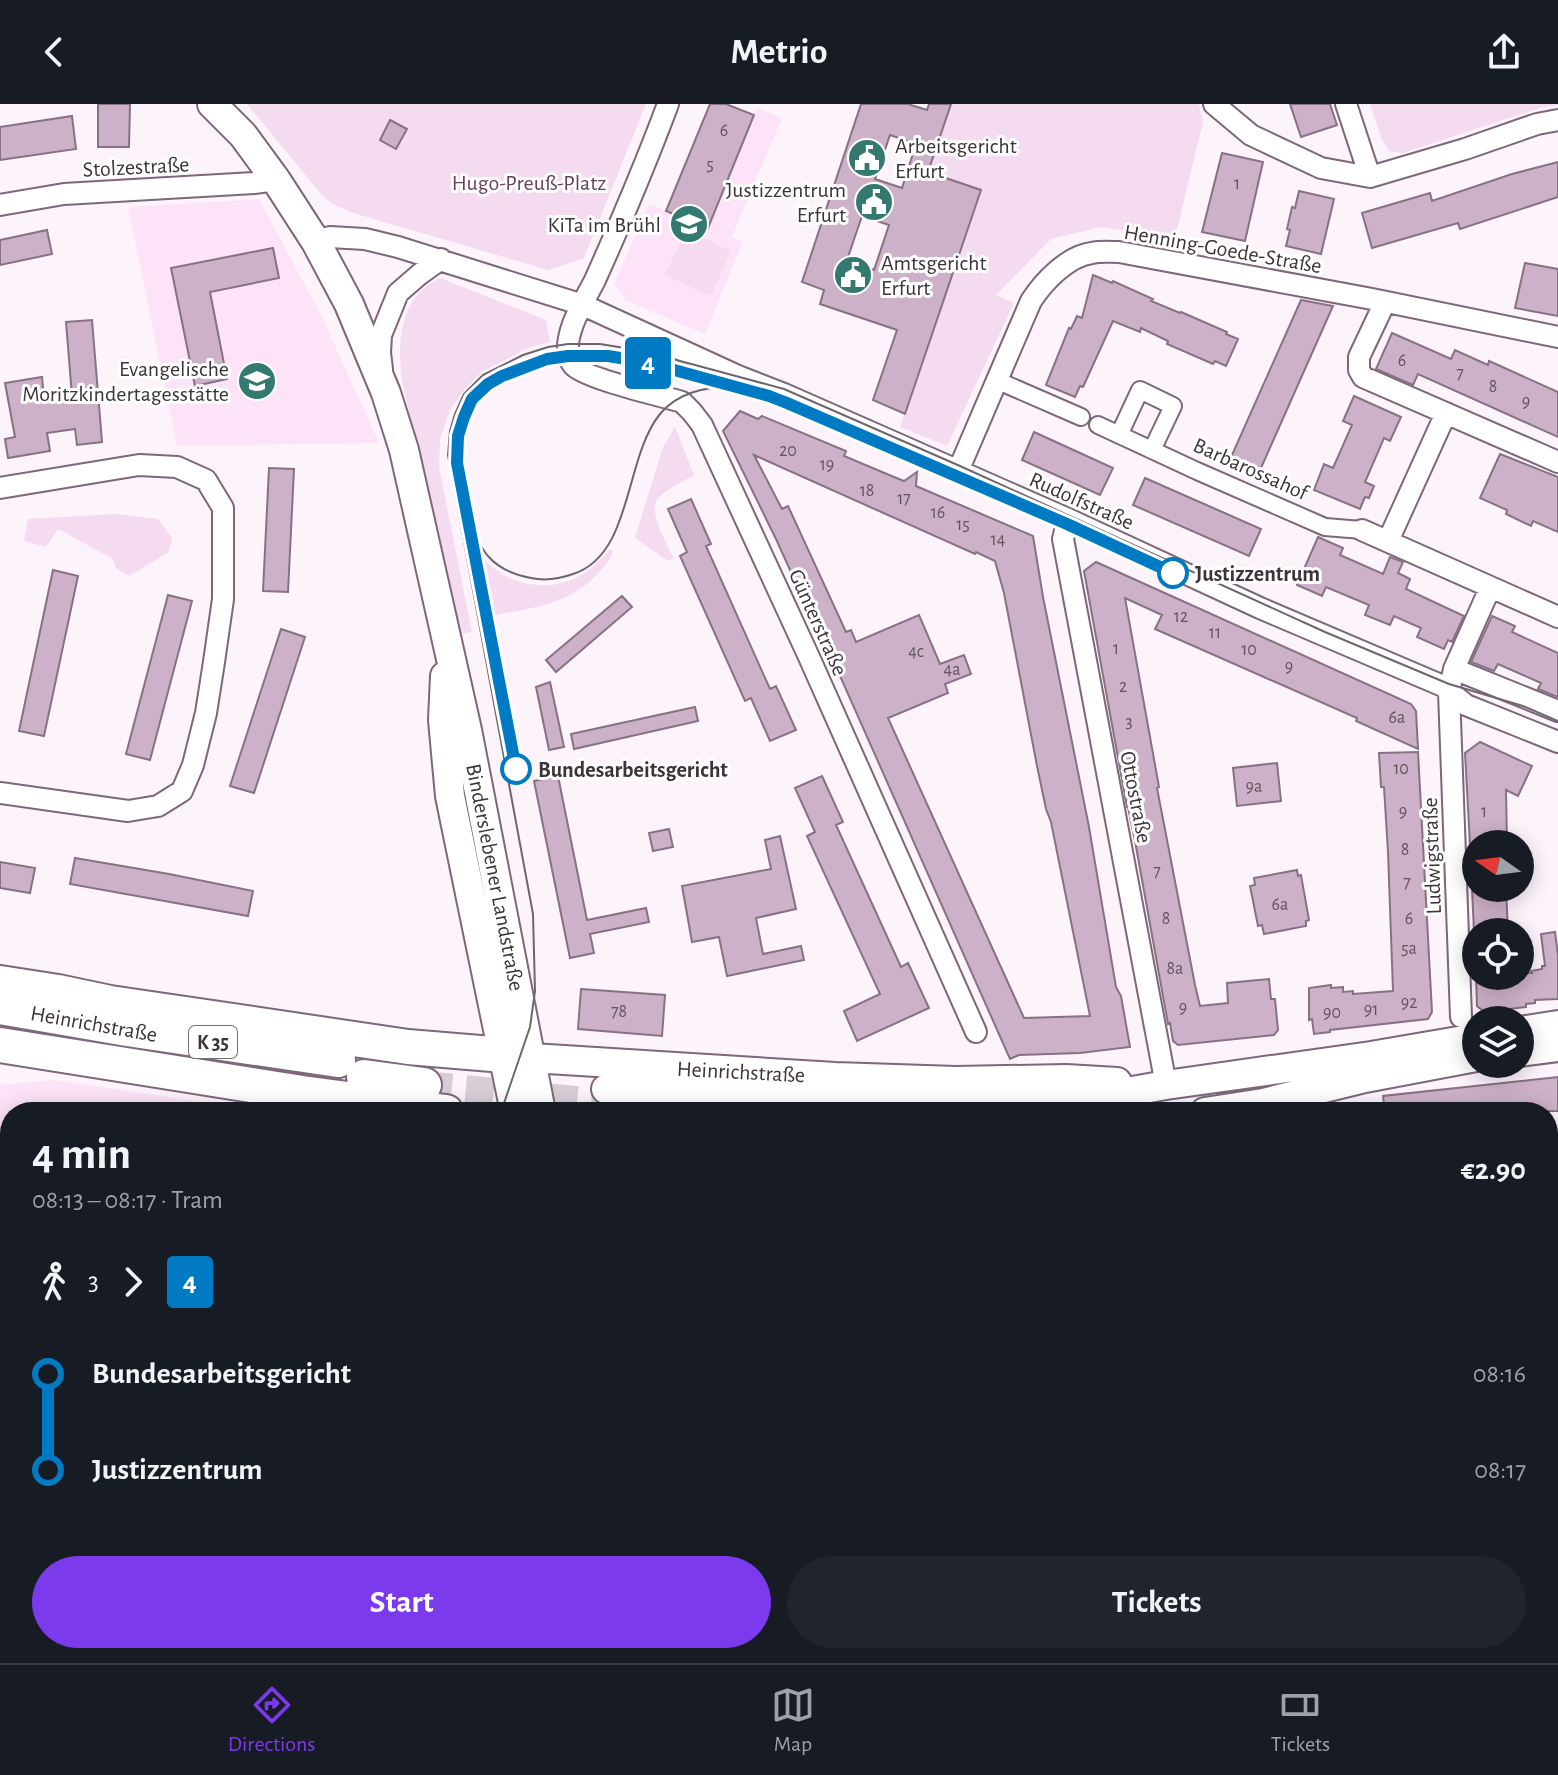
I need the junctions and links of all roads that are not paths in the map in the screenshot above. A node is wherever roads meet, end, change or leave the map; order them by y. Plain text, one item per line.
1 (212, 104) edge
2 (668, 104) edge
3 (1214, 104) edge
4 (1346, 104) edge
5 (1558, 120) edge
6 (1370, 177) junction
7 (276, 180) junction
8 (0, 205) edge
9 (316, 242) junction
10 (441, 259) junction
11 (1385, 302) junction
12 (583, 305) junction
13 (1558, 337) edge
14 (996, 380) junction
15 (386, 393) junction
16 (1446, 413) junction
17 (1081, 417) dead end
18 (1098, 425) dead end
19 (1119, 435) junction
20 (1152, 450) junction
21 (1558, 462) edge
22 (958, 471) junction
23 (0, 488) edge
24 (1068, 519) junction
25 (1362, 530) joint
26 (1388, 541) junction
27 (1490, 588) junction
28 (1558, 617) edge
29 (1454, 669) junction
30 (1449, 692) junction
31 (1558, 711) edge
32 (1558, 742) edge
33 (0, 793) edge
34 (0, 983) edge
35 (1468, 1006) edge
36 (0, 1007) edge
37 (0, 1022) edge
38 (1558, 1025) edge
39 (1534, 1029) edge
40 (1462, 1030) edge
41 (976, 1032) dead end
42 (0, 1045) edge
43 (1558, 1047) edge
44 (1534, 1050) edge
45 (518, 1057) junction
46 (1462, 1060) edge
47 (1166, 1085) junction
48 (374, 1102) edge
49 (516, 1102) edge
50 (537, 1102) edge
51 (672, 1102) edge
52 (860, 1102) edge
53 (1027, 1102) edge
54 (1267, 1102) edge

1 - 7 main road, Binderslebener Landstraße
2 - 12 street
3 - 6 street
4 - 6 street
5 - 6 street
7 - 8 street, Stolzestraße
7 - 9 main road, Binderslebener Landstraße
9 - 10 street
9 - 15 main road, Binderslebener Landstraße
10 - 12 street
10 - 15 street
11 - 13 street, Henning-Goede-Straße
11 - 14 street, Henning-Goede-Straße
11 - 16 street
12 - 22 street, Rudolfstraße
12 - 41 street, Günterstraße
14 - 17 street
14 - 22 street, Henning-Goede-Straße
15 - 45 main road, Binderslebener Landstraße
16 - 21 street
16 - 26 street
18 - 19 street, Barbarossahof
19 - 20 street, Barbarossahof
19 - 20 street
20 - 25 street, Barbarossahof
22 - 24 street, Rudolfstraße
23 - 33 street
24 - 30 street, Rudolfstraße
24 - 47 street, Ottostraße
25 - 26 street, Barbarossahof
26 - 27 street, Barbarossahof
27 - 28 street, Barbarossahof
27 - 29 street
29 - 30 street
29 - 31 street
30 - 32 street, Rudolfstraße
30 - 35 street, Ludwigstraße
34 - 45 highway, K 35
36 - 37 highway, Heinrichstraße / K 35
38 - 39 main road
40 - 47 main road, Heinrichstraße / K 35
42 - 48 highway, K 35
43 - 44 main road
45 - 47 main road, Heinrichstraße / K 35
45 - 49 main road, Binderslebener Landstraße
45 - 50 main road, Binderslebener Landstraße
46 - 54 main road
47 - 53 main road, Heinrichstraße / K 35
51 - 52 main road, Heinrichstraße / K 35

